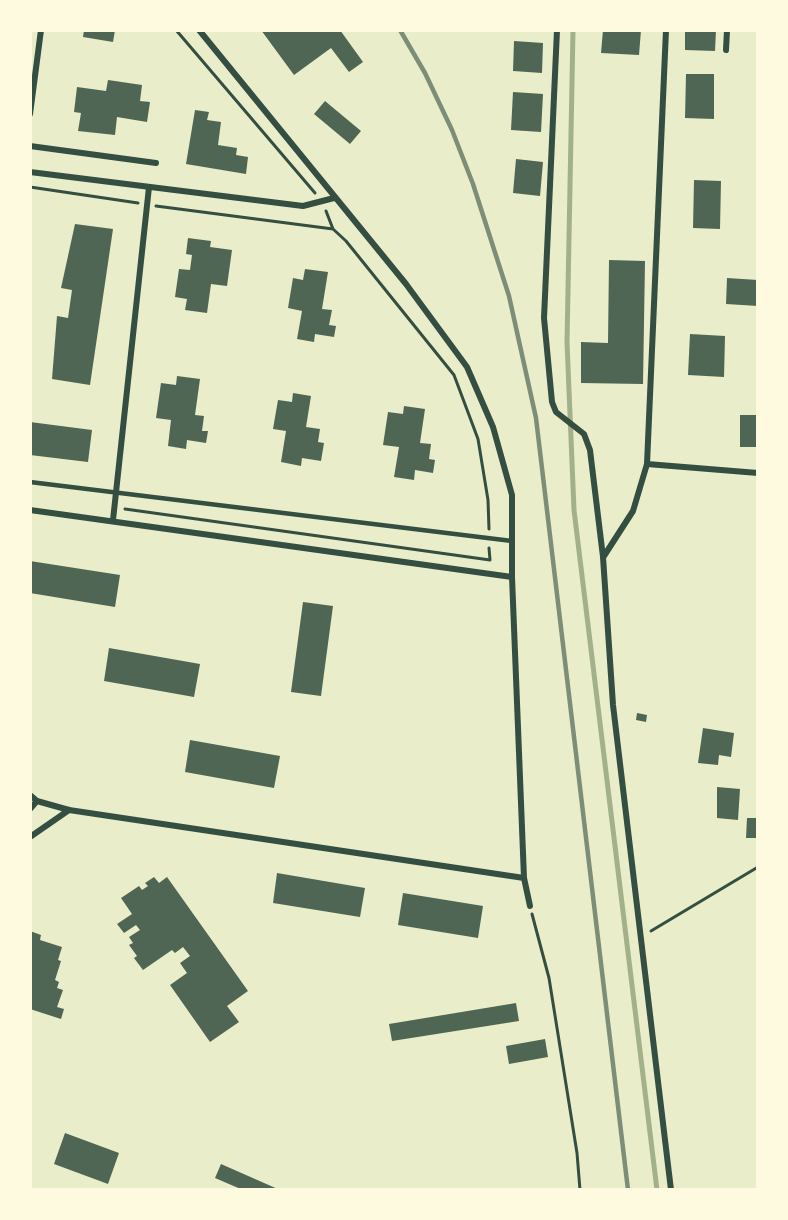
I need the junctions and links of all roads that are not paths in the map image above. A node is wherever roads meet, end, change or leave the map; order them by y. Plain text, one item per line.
1 (41, 30) edge
2 (199, 30) edge
3 (557, 30) edge
4 (666, 30) edge
5 (727, 30) edge
6 (726, 50) dead end
7 (30, 114) edge
8 (30, 146) edge
9 (156, 163) dead end
10 (30, 172) edge
11 (149, 187) junction
12 (334, 198) junction
13 (647, 464) junction
14 (758, 473) edge
15 (30, 482) edge
16 (116, 492) junction
17 (30, 510) edge
18 (113, 520) junction
19 (512, 541) junction
20 (603, 556) junction
21 (512, 576) junction
22 (30, 795) edge
23 (37, 801) junction
24 (30, 809) edge
25 (69, 810) junction
26 (30, 837) edge
27 (524, 878) junction
28 (530, 906) road end
29 (671, 1190) edge

1 - 7 street
2 - 12 street
3 - 20 street
4 - 13 street
5 - 6 street
8 - 9 street
10 - 11 street
11 - 12 street
11 - 16 street
12 - 19 street
13 - 14 street
13 - 20 street
15 - 16 lane
16 - 18 street
16 - 19 lane
17 - 18 street
18 - 21 street
19 - 21 street
20 - 29 street
21 - 27 street
22 - 23 street
23 - 24 street
23 - 25 street
25 - 26 street
25 - 27 street
27 - 28 street

